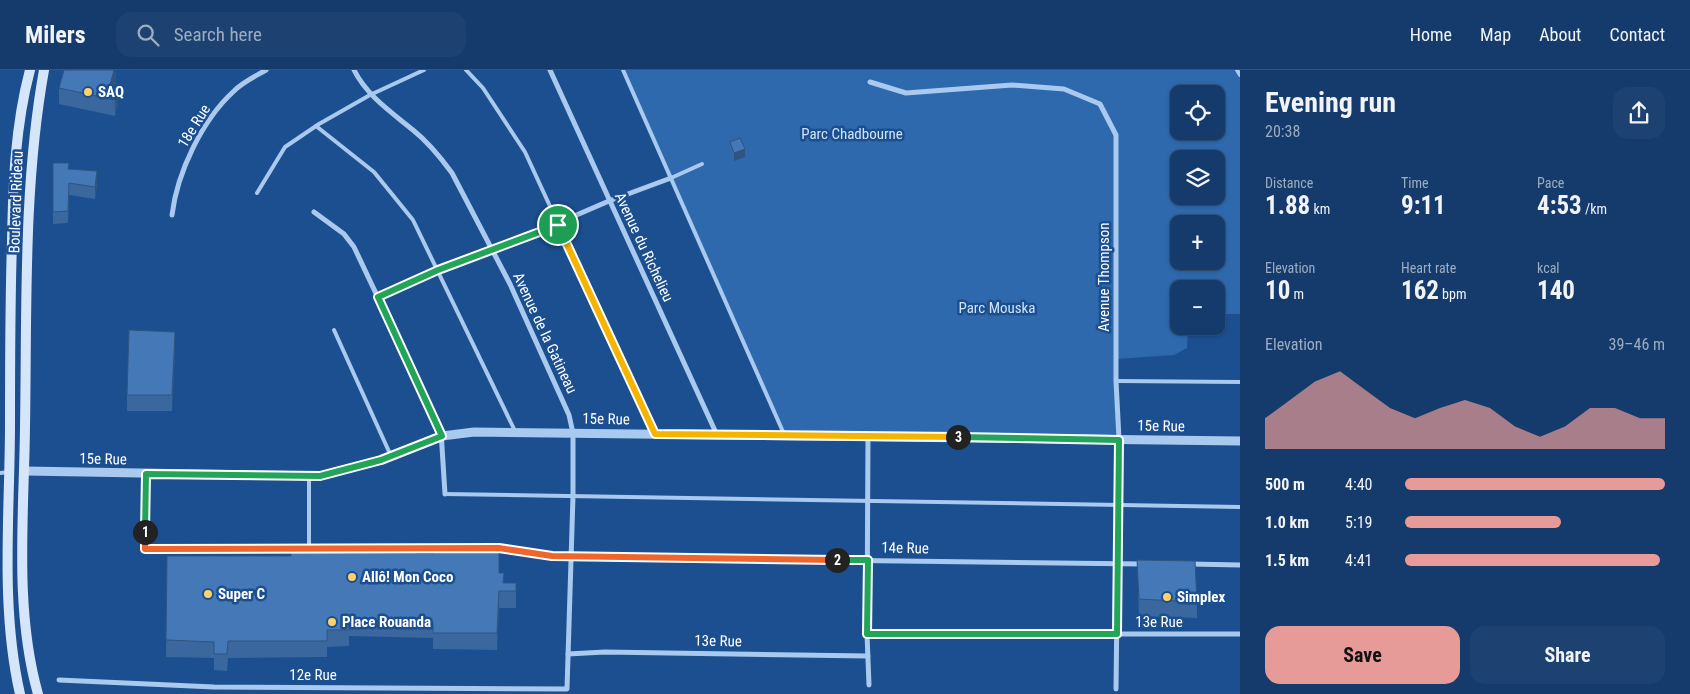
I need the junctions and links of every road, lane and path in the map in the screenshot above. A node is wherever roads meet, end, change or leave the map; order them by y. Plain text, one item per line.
1 (30, 70) edge
2 (44, 70) edge
3 (266, 70) edge
4 (354, 70) edge
5 (424, 70) edge
6 (466, 70) edge
7 (550, 70) edge
8 (623, 70) edge
9 (1237, 70) edge
10 (1240, 75) edge
11 (870, 82) dead end
12 (370, 95) junction
13 (316, 126) junction
14 (702, 164) dead end
15 (671, 178) junction
16 (257, 193) dead end
17 (609, 201) junction
18 (314, 212) dead end
19 (172, 216) dead end
20 (558, 225) junction
21 (492, 251) junction
22 (438, 270) junction
23 (378, 297) junction
24 (334, 330) dead end
25 (1116, 380) junction
26 (1240, 382) edge
27 (516, 432) junction
28 (573, 433) junction
29 (655, 434) junction
30 (784, 434) junction
31 (717, 435) junction
32 (442, 436) junction
33 (868, 436) junction
34 (1119, 440) junction
35 (1240, 441) edge
36 (391, 456) junction
37 (25, 471) junction
38 (4, 472) edge
39 (146, 474) junction
40 (309, 476) junction
41 (445, 494) joint
42 (573, 496) junction
43 (868, 501) junction
44 (1118, 504) junction
45 (1240, 507) edge
46 (309, 548) junction
47 (318, 548) edge
48 (450, 548) edge
49 (470, 548) edge
50 (402, 549) edge
51 (570, 557) junction
52 (868, 560) junction
53 (1117, 563) junction
54 (1146, 564) edge
55 (1183, 564) edge
56 (1240, 565) edge
57 (867, 634) junction
58 (1117, 634) junction
59 (1240, 634) edge
60 (568, 654) junction
61 (868, 656) junction
62 (59, 680) dead end
63 (870, 685) dead end
64 (567, 689) joint
65 (1116, 689) dead end
66 (20, 694) edge
67 (38, 694) edge

1 - 38 main road, Boulevard Rideau
2 - 37 main road, Boulevard Rideau
3 - 19 street, 18e Rue
4 - 12 street, Avenue de la Gatineau
5 - 12 lane
6 - 20 lane
7 - 17 street, Avenue du Richelieu
8 - 15 lane
9 - 10 lane
11 - 25 street, Avenue Thompson
12 - 13 lane
12 - 21 street, Avenue de la Gatineau
13 - 16 lane
13 - 22 lane
14 - 15 lane
15 - 17 street
15 - 30 lane
17 - 20 street
17 - 31 street, Avenue du Richelieu
18 - 23 street
20 - 21 street
20 - 29 lane
21 - 22 street
21 - 28 street, Avenue de la Gatineau
22 - 23 street
22 - 27 lane
23 - 32 street
24 - 36 lane
25 - 26 lane
25 - 34 street, Avenue Thompson
27 - 28 street, 15e Rue
27 - 32 street, 15e Rue
28 - 29 street, 15e Rue
28 - 42 street, Avenue de la Gatineau
29 - 31 street, 15e Rue
30 - 31 street, 15e Rue
30 - 33 street, 15e Rue
32 - 36 street, 15e Rue
32 - 41 street
33 - 34 street, 15e Rue
33 - 43 street
34 - 35 street, 15e Rue
34 - 44 street, Avenue Thompson
36 - 40 street, 15e Rue
37 - 38 street, 15e Rue
37 - 39 street, 15e Rue
37 - 67 main road, Boulevard Rideau
38 - 66 main road, Boulevard Rideau
39 - 40 street, 15e Rue
39 - 46 lane
40 - 46 lane
41 - 42 lane
42 - 43 lane
42 - 51 street, Avenue de la Gatineau
43 - 44 lane
43 - 52 street
44 - 45 lane
44 - 53 street, Avenue Thompson
46 - 47 lane
48 - 50 lane
49 - 51 lane
51 - 52 street, 14e Rue
51 - 60 street, Avenue de la Gatineau
52 - 53 street, 14e Rue
52 - 57 street
53 - 54 street, 14e Rue
53 - 58 street, Avenue Thompson
55 - 56 street
57 - 58 street, 13e Rue
57 - 61 street
58 - 59 street, 13e Rue
58 - 65 street, Avenue Thompson
60 - 61 street, 13e Rue
60 - 64 street, Avenue de la Gatineau
61 - 63 street
62 - 64 street, 12e Rue

